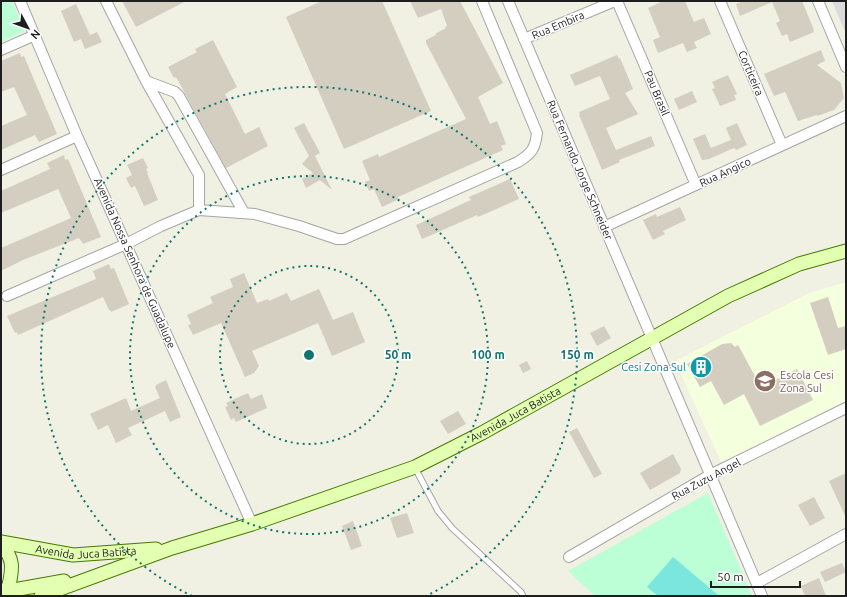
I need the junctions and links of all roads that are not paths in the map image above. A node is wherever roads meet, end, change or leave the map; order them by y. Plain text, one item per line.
1 (20, 1) edge
2 (106, 1) edge
3 (482, 1) edge
4 (508, 1) edge
5 (616, 1) edge
6 (720, 1) edge
7 (818, 1) edge
8 (35, 35) junction
9 (524, 39) junction
10 (1, 50) edge
11 (846, 67) edge
12 (146, 81) junction
13 (846, 116) edge
14 (77, 136) junction
15 (782, 145) junction
16 (1, 170) edge
17 (696, 185) junction
18 (199, 210) junction
19 (244, 213) junction
20 (604, 227) junction
21 (126, 244) junction
22 (846, 251) edge
23 (7, 296) dead end
24 (652, 338) junction
25 (846, 408) edge
26 (415, 467) junction
27 (710, 475) junction
28 (252, 524) junction
29 (846, 534) edge
30 (1, 543) edge
31 (172, 548) junction
32 (569, 557) dead end
33 (92, 577) junction
34 (757, 583) junction
35 (5, 592) edge
36 (41, 596) edge
37 (524, 596) edge
38 (762, 596) edge

1 - 8 street, Avenida Nossa Senhora de Guadalupe
2 - 12 street
3 - 19 street
4 - 9 street, Rua Fernando Jorge Schneider
5 - 9 street, Rua Embira
5 - 17 street, Pau Brasil
6 - 15 street, Corticeira
7 - 11 street
8 - 10 street
8 - 14 street, Avenida Nossa Senhora de Guadalupe
9 - 20 street, Rua Fernando Jorge Schneider
12 - 18 street
12 - 19 street
13 - 15 street, Rua Angico
14 - 16 street
14 - 21 street, Avenida Nossa Senhora de Guadalupe
15 - 17 street, Rua Angico
17 - 20 street, Rua Angico
18 - 19 street
18 - 21 street
20 - 24 street, Rua Fernando Jorge Schneider
21 - 23 street
21 - 28 street, Avenida Nossa Senhora de Guadalupe
22 - 24 main road, Avenida Juca Batista
24 - 26 main road, Avenida Juca Batista
24 - 27 street, Rua Fernando Jorge Schneider
25 - 27 street, Rua Zuzu Angel
26 - 28 main road, Avenida Juca Batista
26 - 37 lane
27 - 32 street, Rua Zuzu Angel
27 - 34 street, Rua Fernando Jorge Schneider
28 - 31 main road, Avenida Juca Batista
29 - 34 street
30 - 31 main road, Avenida Juca Batista
30 - 35 main road, Avenida Juca Batista
31 - 33 main road, Avenida Juca Batista
33 - 35 main road, Avenida Juca Batista
33 - 36 main road, Avenida Juca Batista
34 - 38 street, Rua Fernando Jorge Schneider

